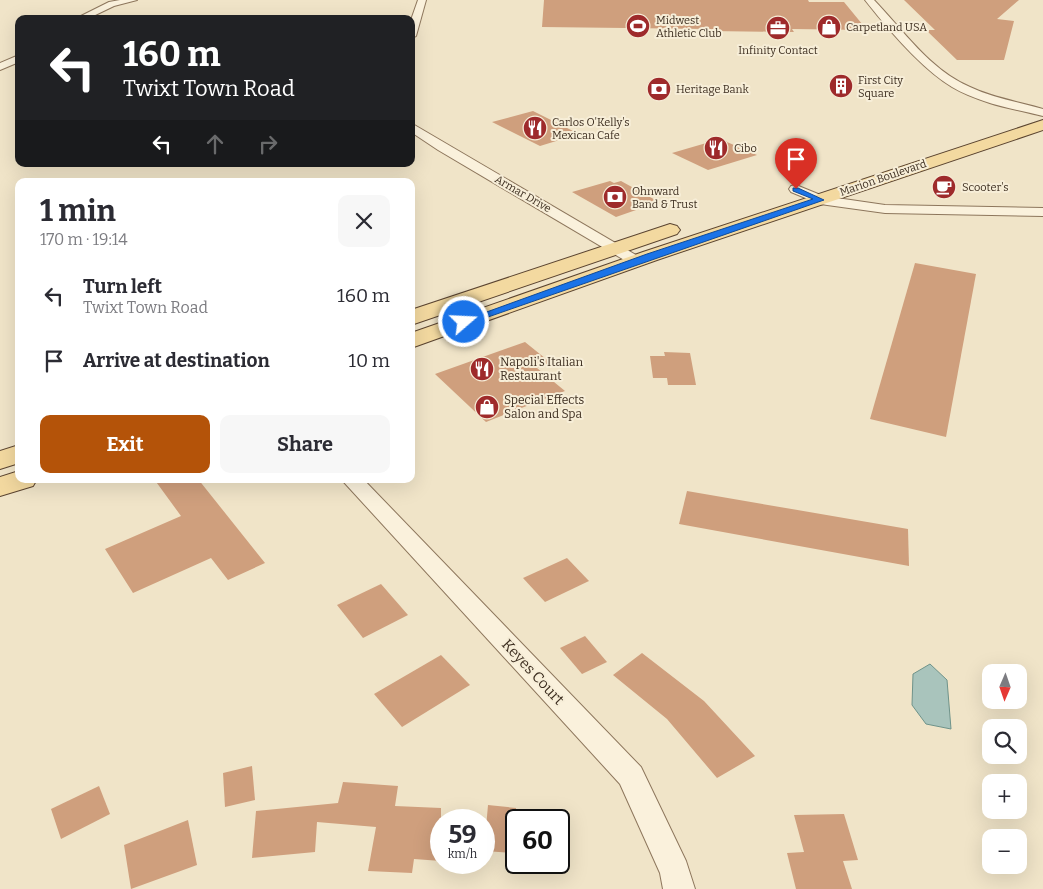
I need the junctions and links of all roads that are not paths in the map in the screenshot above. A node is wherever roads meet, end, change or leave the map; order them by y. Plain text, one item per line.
1 (133, 0) edge
2 (422, 0) edge
3 (869, 0) edge
4 (88, 15) edge
5 (415, 23) edge
6 (15, 60) edge
7 (0, 67) edge
8 (1041, 114) edge
9 (989, 126) dead end
10 (415, 129) edge
11 (856, 187) junction
12 (821, 190) junction
13 (940, 210) junction
14 (1043, 212) edge
15 (614, 248) junction
16 (636, 261) junction
17 (415, 317) edge
18 (415, 340) edge
19 (15, 455) edge
20 (0, 460) edge
21 (15, 482) edge
22 (354, 483) edge
23 (0, 487) edge
24 (679, 889) edge

1 - 4 street
2 - 5 street
3 - 8 street
6 - 7 street
8 - 9 main road
8 - 11 main road, Marion Boulevard
10 - 15 street, Armar Drive
11 - 12 main road, Marion Boulevard
11 - 13 street
12 - 13 street
12 - 15 main road, Marion Boulevard
12 - 16 main road, Marion Boulevard
13 - 14 street
15 - 16 street, Armar Drive
15 - 17 main road, Marion Boulevard
16 - 18 main road, Marion Boulevard
19 - 20 main road
21 - 23 main road
22 - 24 street, Keyes Court

